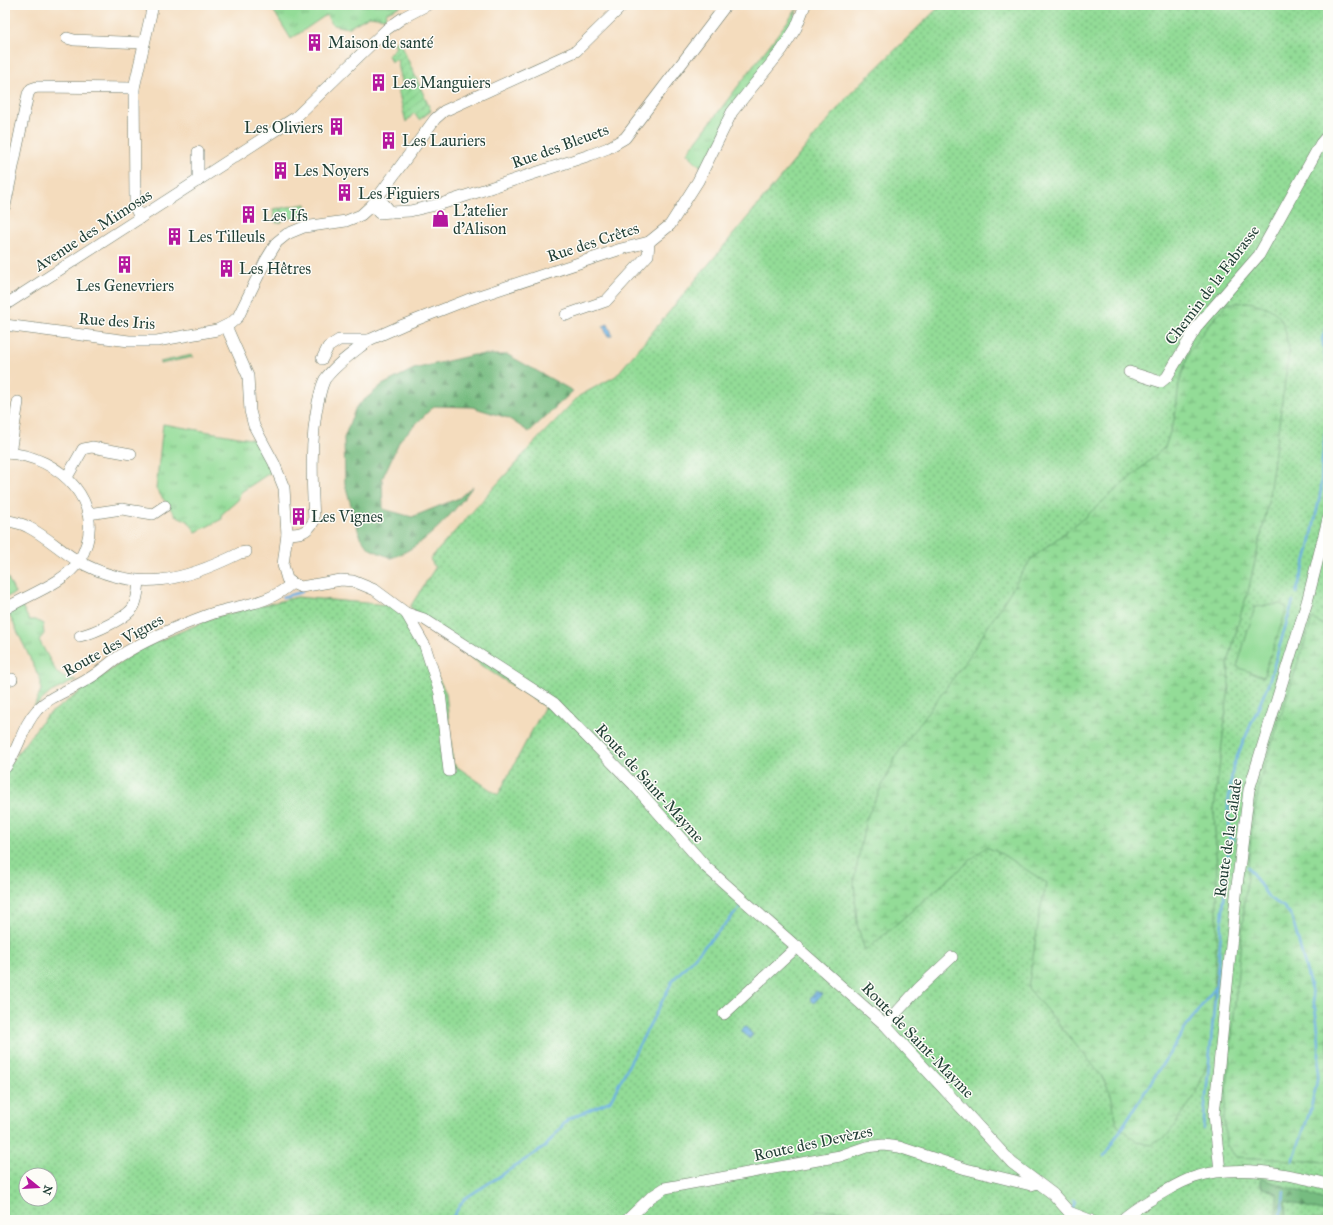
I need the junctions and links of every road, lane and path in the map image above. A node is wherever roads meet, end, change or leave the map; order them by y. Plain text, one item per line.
1 (153, 5) edge
2 (427, 5) edge
3 (623, 5) edge
4 (726, 5) edge
5 (805, 5) edge
6 (67, 38) dead end
7 (144, 42) junction
8 (134, 88) junction
9 (1328, 135) edge
10 (198, 152) dead end
11 (198, 181) junction
12 (375, 201) junction
13 (5, 206) edge
14 (140, 218) junction
15 (649, 242) junction
16 (5, 305) edge
17 (566, 315) dead end
18 (5, 325) edge
19 (226, 326) junction
20 (369, 340) junction
21 (322, 359) dead end
22 (1129, 372) dead end
23 (18, 402) dead end
24 (7, 453) edge
25 (131, 454) dead end
26 (67, 477) junction
27 (165, 506) dead end
28 (88, 514) junction
29 (1328, 519) edge
30 (5, 520) edge
31 (287, 534) junction
32 (246, 552) dead end
33 (79, 561) junction
34 (139, 581) junction
35 (292, 583) junction
36 (5, 609) edge
37 (406, 613) junction
38 (80, 636) dead end
39 (5, 768) edge
40 (449, 771) dead end
41 (798, 946) junction
42 (952, 957) dead end
43 (724, 1014) dead end
44 (885, 1025) junction
45 (1220, 1171) junction
46 (1037, 1183) junction
47 (1328, 1184) edge
48 (628, 1220) edge
49 (1090, 1220) edge
50 (1122, 1220) edge

1 - 7 street
2 - 11 street, Avenue des Mimosas
3 - 12 street
4 - 12 street, Rue des Bleuets
5 - 15 street, Rue des Crêtes
6 - 7 street
7 - 8 street
8 - 13 street
8 - 14 street
9 - 22 street, Chemin de la Fabrasse
10 - 11 street
11 - 14 street, Avenue des Mimosas
12 - 19 street
14 - 16 street, Avenue des Mimosas
15 - 17 street
15 - 20 street, Rue des Crêtes
18 - 19 street, Rue des Iris
19 - 31 street
20 - 21 street, Rue des Crêtes
20 - 31 street, Rue des Crêtes
23 - 24 street
24 - 26 street
25 - 26 street
26 - 28 street
27 - 28 street
28 - 33 street
29 - 45 street, Route de la Calade
30 - 33 street
31 - 35 street
32 - 34 street
33 - 34 street
33 - 36 street
34 - 38 street
35 - 37 street, Route de Saint-Mayme
35 - 39 street, Route des Vignes
37 - 40 street
37 - 41 street, Route de Saint-Mayme
41 - 43 street
41 - 44 street, Route de Saint-Mayme
42 - 44 street
44 - 46 street, Route de Saint-Mayme
45 - 47 street
45 - 50 street
46 - 48 street, Route des Devèzes
46 - 49 street, Route de Saint-Mayme

